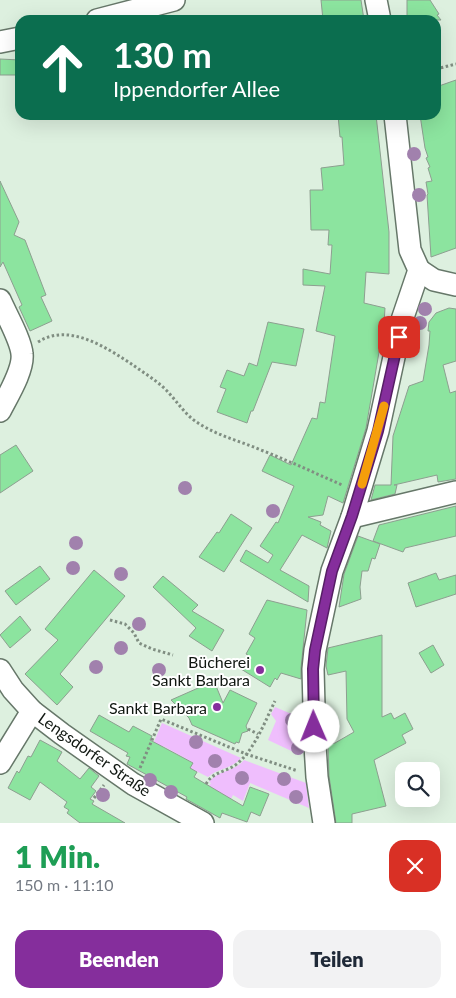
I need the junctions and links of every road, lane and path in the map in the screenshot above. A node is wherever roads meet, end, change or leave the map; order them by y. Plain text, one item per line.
1 (174, 0) edge
2 (376, 0) edge
3 (116, 15) edge
4 (379, 15) edge
5 (15, 39) edge
6 (0, 42) edge
7 (456, 64) edge
8 (441, 68) edge
9 (396, 120) edge
10 (419, 270) junction
11 (456, 285) edge
12 (0, 300) edge
13 (22, 350) junction
14 (0, 411) edge
15 (360, 492) junction
16 (456, 492) edge
17 (352, 516) junction
18 (110, 620) dead end
19 (173, 655) dead end
20 (0, 670) edge
21 (275, 701) dead end
22 (32, 710) junction
23 (248, 728) dead end
24 (259, 734) junction
25 (246, 754) junction
26 (0, 763) edge
27 (317, 777) junction
28 (133, 784) junction
29 (206, 784) dead end
30 (203, 823) edge
31 (324, 823) edge

1 - 3 street
2 - 4 street
5 - 6 street
7 - 8 path
9 - 10 street
10 - 11 street
10 - 15 street
12 - 13 street
13 - 14 street
13 - 15 path
15 - 17 street
16 - 17 street
17 - 27 street
18 - 19 path
20 - 22 street, Lengsdorfer Straße
21 - 24 path
22 - 26 street
22 - 28 street, Lengsdorfer Straße
23 - 24 path
24 - 25 path
25 - 27 path
25 - 28 path
25 - 29 path
27 - 31 street
28 - 30 street, Lengsdorfer Straße

